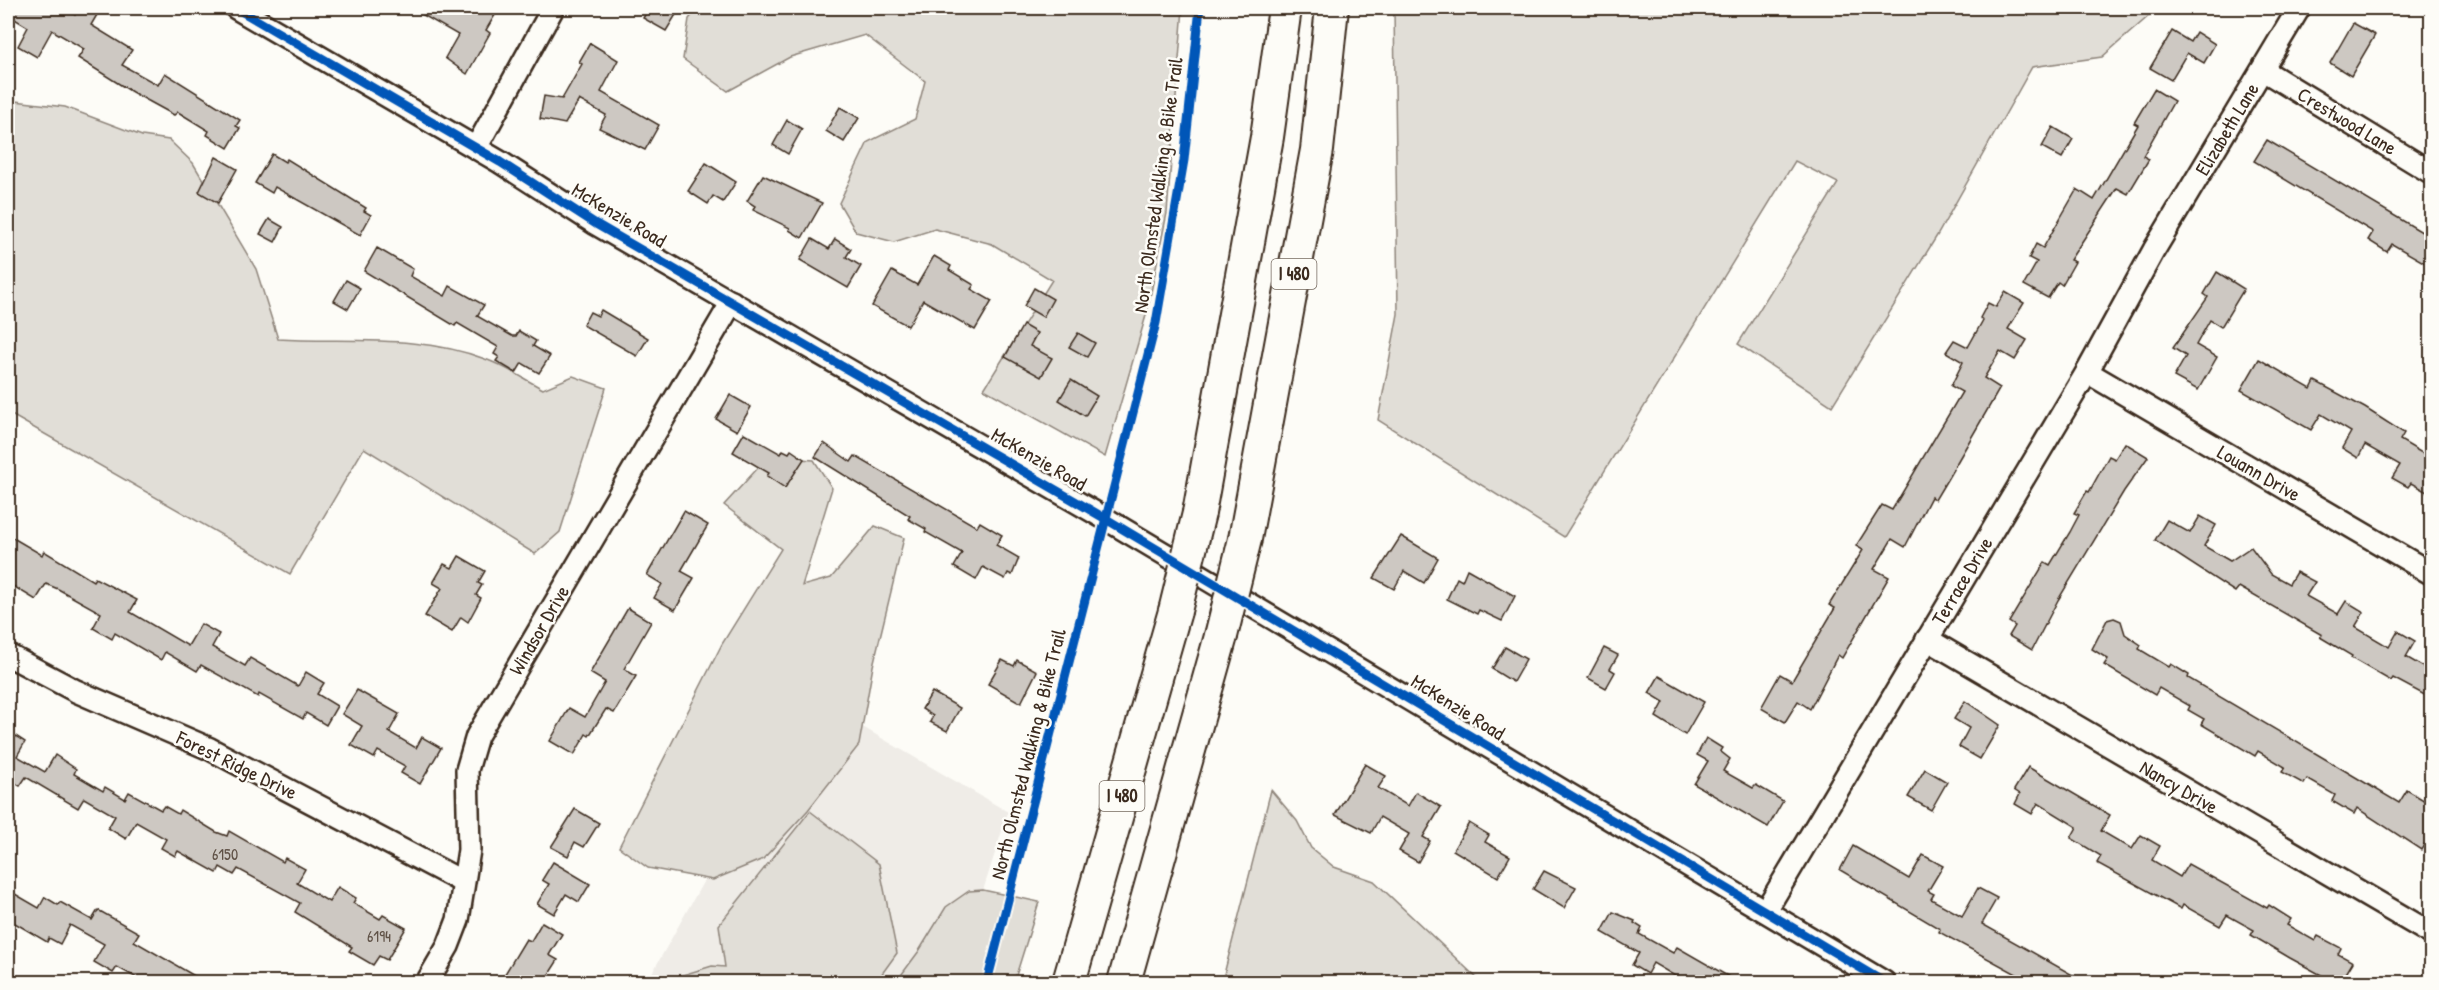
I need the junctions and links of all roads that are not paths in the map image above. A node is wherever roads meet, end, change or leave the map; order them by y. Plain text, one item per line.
1 (236, 8) edge
2 (553, 8) edge
3 (1284, 8) edge
4 (1332, 8) edge
5 (2299, 8) edge
6 (2263, 70) junction
7 (476, 148) junction
8 (2432, 173) edge
9 (2154, 250) joint
10 (732, 302) junction
11 (2087, 372) junction
12 (2432, 574) edge
13 (1927, 639) junction
14 (8, 655) edge
15 (463, 882) junction
16 (1766, 910) junction
17 (2432, 934) edge
18 (427, 982) edge
19 (1069, 982) edge
20 (1124, 982) edge
21 (1884, 982) edge

1 - 7 street, McKenzie Road
2 - 7 street
3 - 19 highway, I 480, bridge
4 - 20 highway, I 480, bridge
5 - 6 street, Elizabeth Lane
6 - 8 street, Crestwood Lane
6 - 9 street, Elizabeth Lane
7 - 10 street, McKenzie Road
9 - 11 street, Terrace Drive
10 - 15 street, Windsor Drive
10 - 16 street, McKenzie Road
11 - 12 street, Louann Drive
11 - 13 street, Terrace Drive
13 - 16 street, Terrace Drive
13 - 17 street, Nancy Drive
14 - 15 street, Forest Ridge Drive
15 - 18 street, Windsor Drive
16 - 21 street, McKenzie Road

